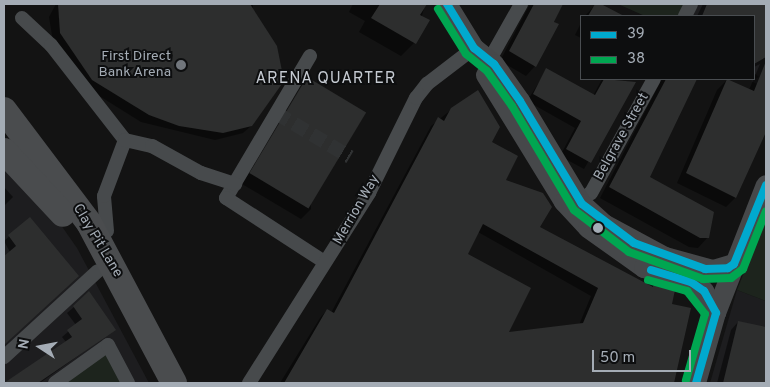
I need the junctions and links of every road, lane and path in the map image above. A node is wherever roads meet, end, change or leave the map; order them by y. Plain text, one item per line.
1 (447, 4) edge
2 (522, 4) edge
3 (22, 18) dead end
4 (484, 53) junction
5 (310, 56) dead end
6 (653, 80) edge
7 (4, 110) edge
8 (125, 140) junction
9 (4, 151) edge
10 (235, 184) junction
11 (766, 185) edge
12 (573, 203) junction
13 (107, 231) dead end
14 (320, 259) dead end
15 (734, 264) junction
16 (98, 271) junction
17 (716, 312) junction
18 (4, 357) edge
19 (55, 383) edge
20 (128, 383) edge
21 (156, 383) edge
22 (174, 383) edge
23 (249, 383) edge
24 (696, 383) edge

1 - 4 street
2 - 4 street
3 - 8 street
4 - 12 street
4 - 23 street, Merrion Way
5 - 10 street
6 - 12 street, Belgrave Street
7 - 22 highway, Clay Pit Lane
8 - 10 street
8 - 13 street
9 - 16 highway, Clay Pit Lane
10 - 14 street
11 - 15 street
12 - 15 street
12 - 17 street
15 - 17 street
16 - 18 street
16 - 21 highway, Clay Pit Lane
17 - 24 street
19 - 20 street

